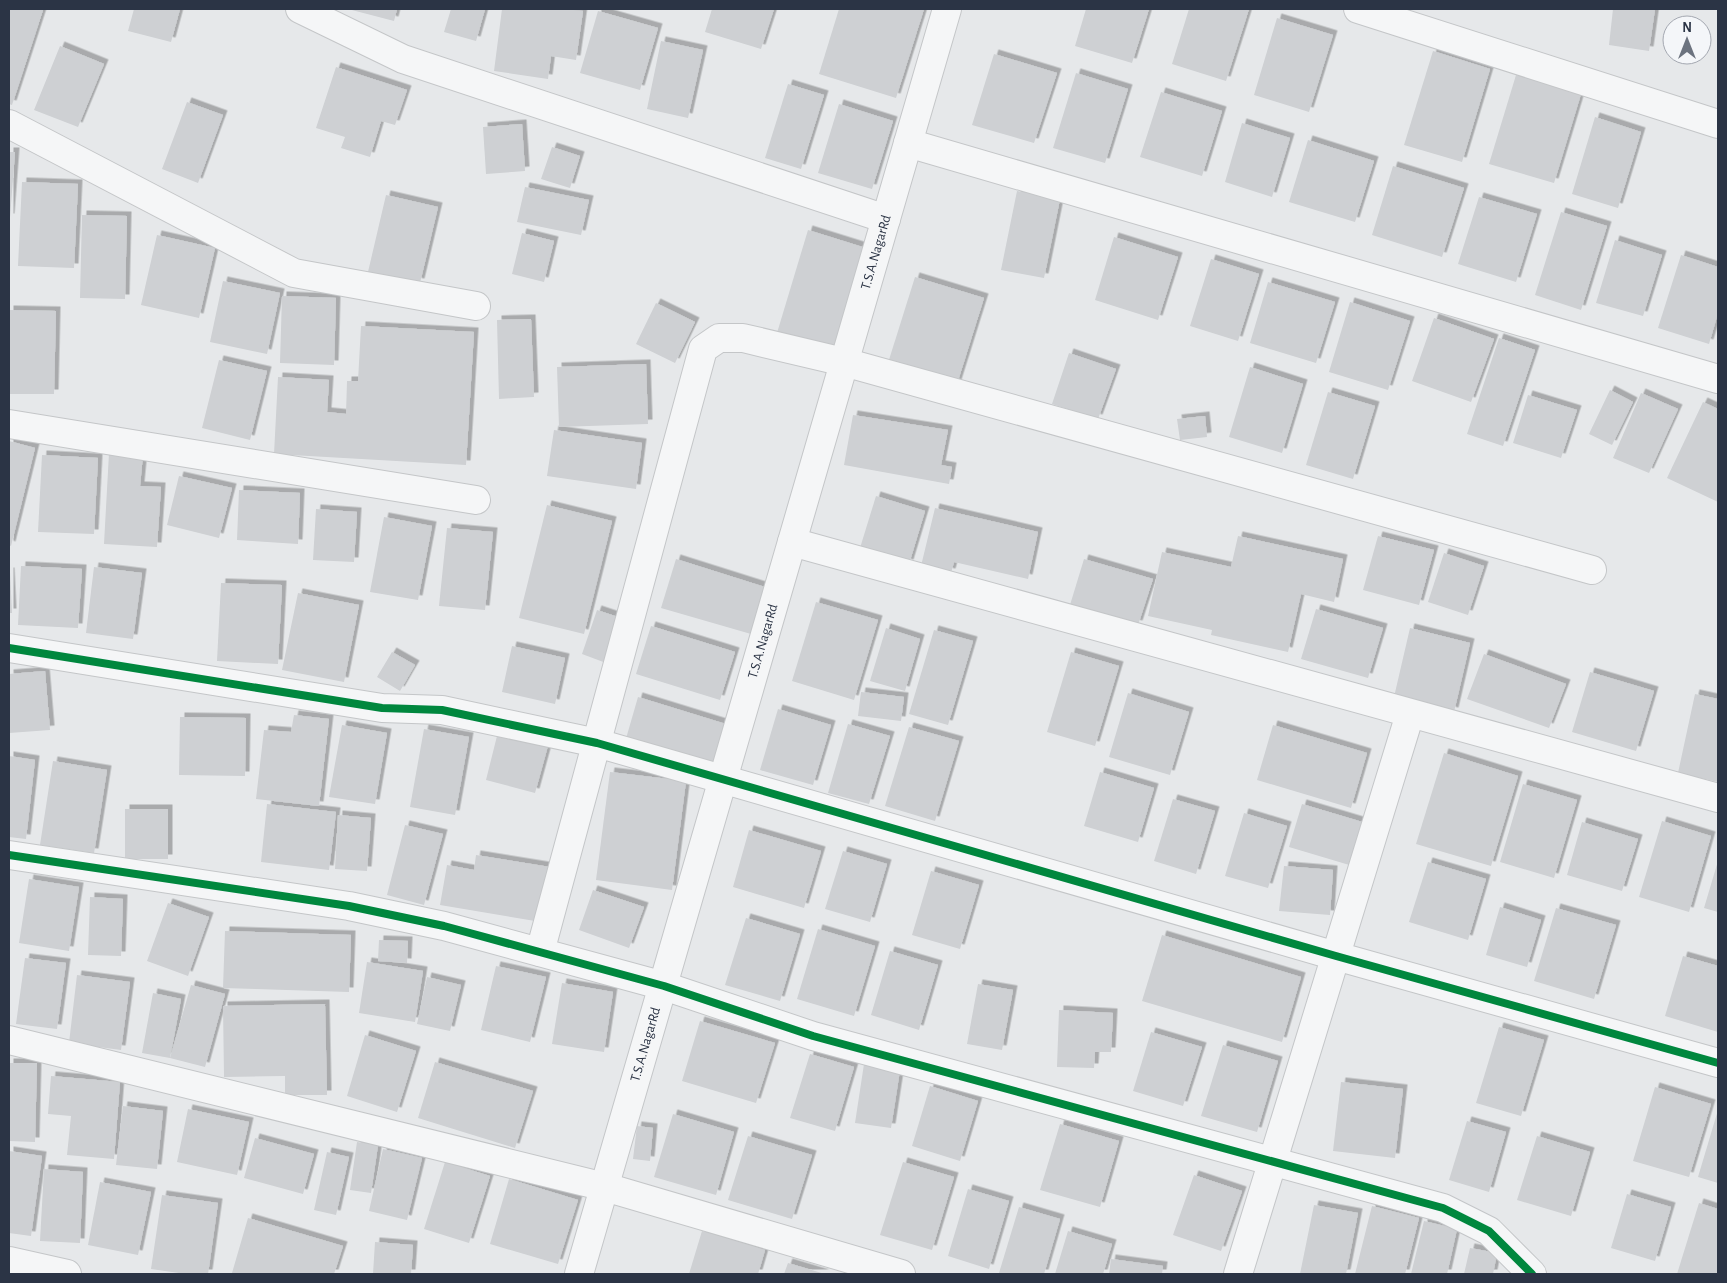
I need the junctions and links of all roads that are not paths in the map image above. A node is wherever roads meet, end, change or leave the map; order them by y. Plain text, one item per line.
1 (300, 9) edge
2 (947, 9) edge
3 (1358, 9) edge
4 (9, 124) edge
5 (1718, 124) edge
6 (908, 143) junction
7 (886, 219) junction
8 (476, 306) dead end
9 (844, 362) junction
10 (1718, 379) edge
11 (9, 424) edge
12 (476, 500) dead end
13 (792, 542) junction
14 (1592, 570) dead end
15 (9, 648) edge
16 (1410, 714) junction
17 (597, 743) junction
18 (722, 781) junction
19 (1718, 798) edge
20 (9, 855) edge
21 (540, 952) junction
22 (1336, 956) junction
23 (664, 986) junction
24 (9, 1040) edge
25 (1718, 1063) edge
26 (1272, 1162) junction
27 (605, 1187) junction
28 (9, 1261) edge
29 (67, 1274) edge
30 (579, 1274) edge
31 (901, 1274) edge
32 (1238, 1274) edge
33 (1532, 1274) edge

1 - 7 street
2 - 6 street, T.S.A.NagarRd
3 - 5 street
4 - 8 street
6 - 7 street, T.S.A.NagarRd
6 - 10 street
7 - 9 street, T.S.A.NagarRd
9 - 13 street, T.S.A.NagarRd
9 - 14 street
9 - 17 street
11 - 12 street
13 - 16 street
13 - 18 street, T.S.A.NagarRd
15 - 17 street
16 - 19 street
16 - 22 street
17 - 18 street
17 - 21 street
18 - 22 street
18 - 23 street, T.S.A.NagarRd
20 - 21 street
21 - 23 street
22 - 25 street
22 - 26 street
23 - 26 street
23 - 27 street, T.S.A.NagarRd
24 - 27 street
26 - 32 street
26 - 33 street
27 - 30 street, T.S.A.NagarRd
27 - 31 street
28 - 29 street

